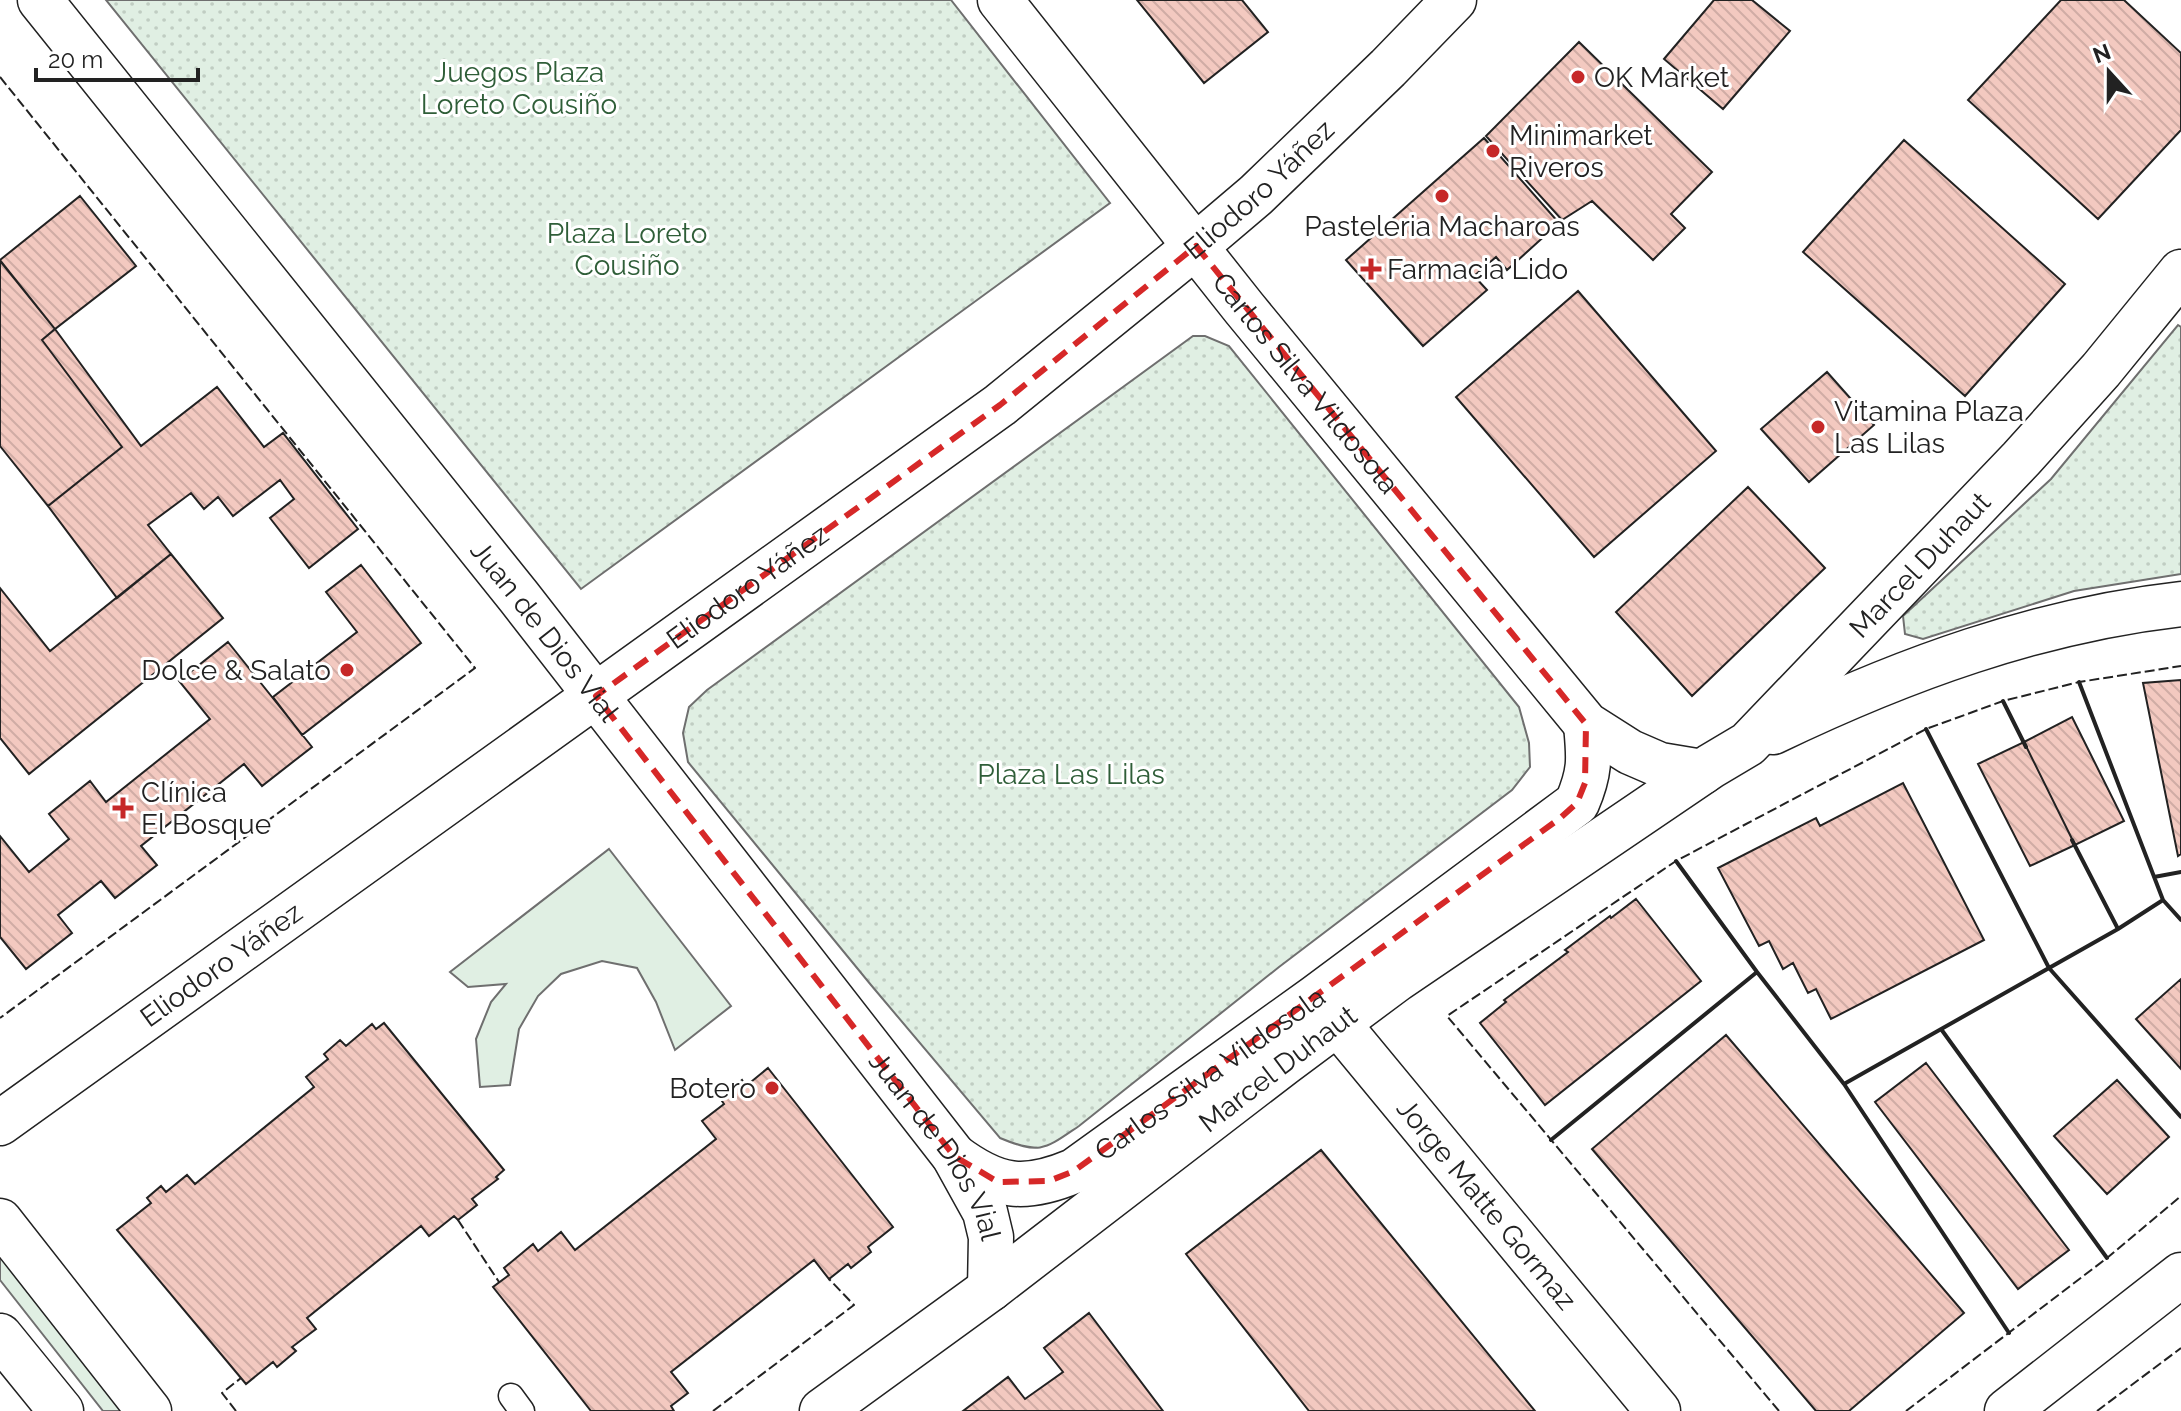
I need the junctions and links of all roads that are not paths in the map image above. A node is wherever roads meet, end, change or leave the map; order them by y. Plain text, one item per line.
1 (40, 0) edge
2 (1000, 0) edge
3 (1454, 0) edge
4 (1196, 246) junction
5 (2181, 272) edge
6 (2181, 604) edge
7 (596, 696) junction
8 (1586, 724) junction
9 (1748, 744) junction
10 (1702, 772) junction
11 (1328, 1010) junction
12 (0, 1123) edge
13 (954, 1156) junction
14 (0, 1221) edge
15 (2181, 1275) edge
16 (990, 1289) junction
17 (0, 1336) edge
18 (61, 1411) edge
19 (149, 1411) edge
20 (822, 1411) edge
21 (1658, 1411) edge
22 (2007, 1411) edge

1 - 7 street, Juan de Dios Vial
2 - 4 street, Carlos Silva Vildosola
3 - 4 street, Eliodoro Yáñez
4 - 7 street, Eliodoro Yáñez
4 - 8 street, Carlos Silva Vildosola
5 - 9 street, Marcel Duhaut
6 - 9 street, Marcel Duhaut
7 - 12 street, Eliodoro Yáñez
7 - 13 street, Juan de Dios Vial
8 - 10 street, Carlos Silva Vildosola
8 - 11 street, Carlos Silva Vildosola
9 - 10 street, Marcel Duhaut
10 - 11 street, Marcel Duhaut
11 - 13 street, Carlos Silva Vildosola
11 - 16 street, Marcel Duhaut
11 - 21 street, Jorge Matte Gormaz
13 - 16 street, Juan de Dios Vial
14 - 19 street
15 - 22 street
16 - 20 street, Marcel Duhaut
17 - 18 street

